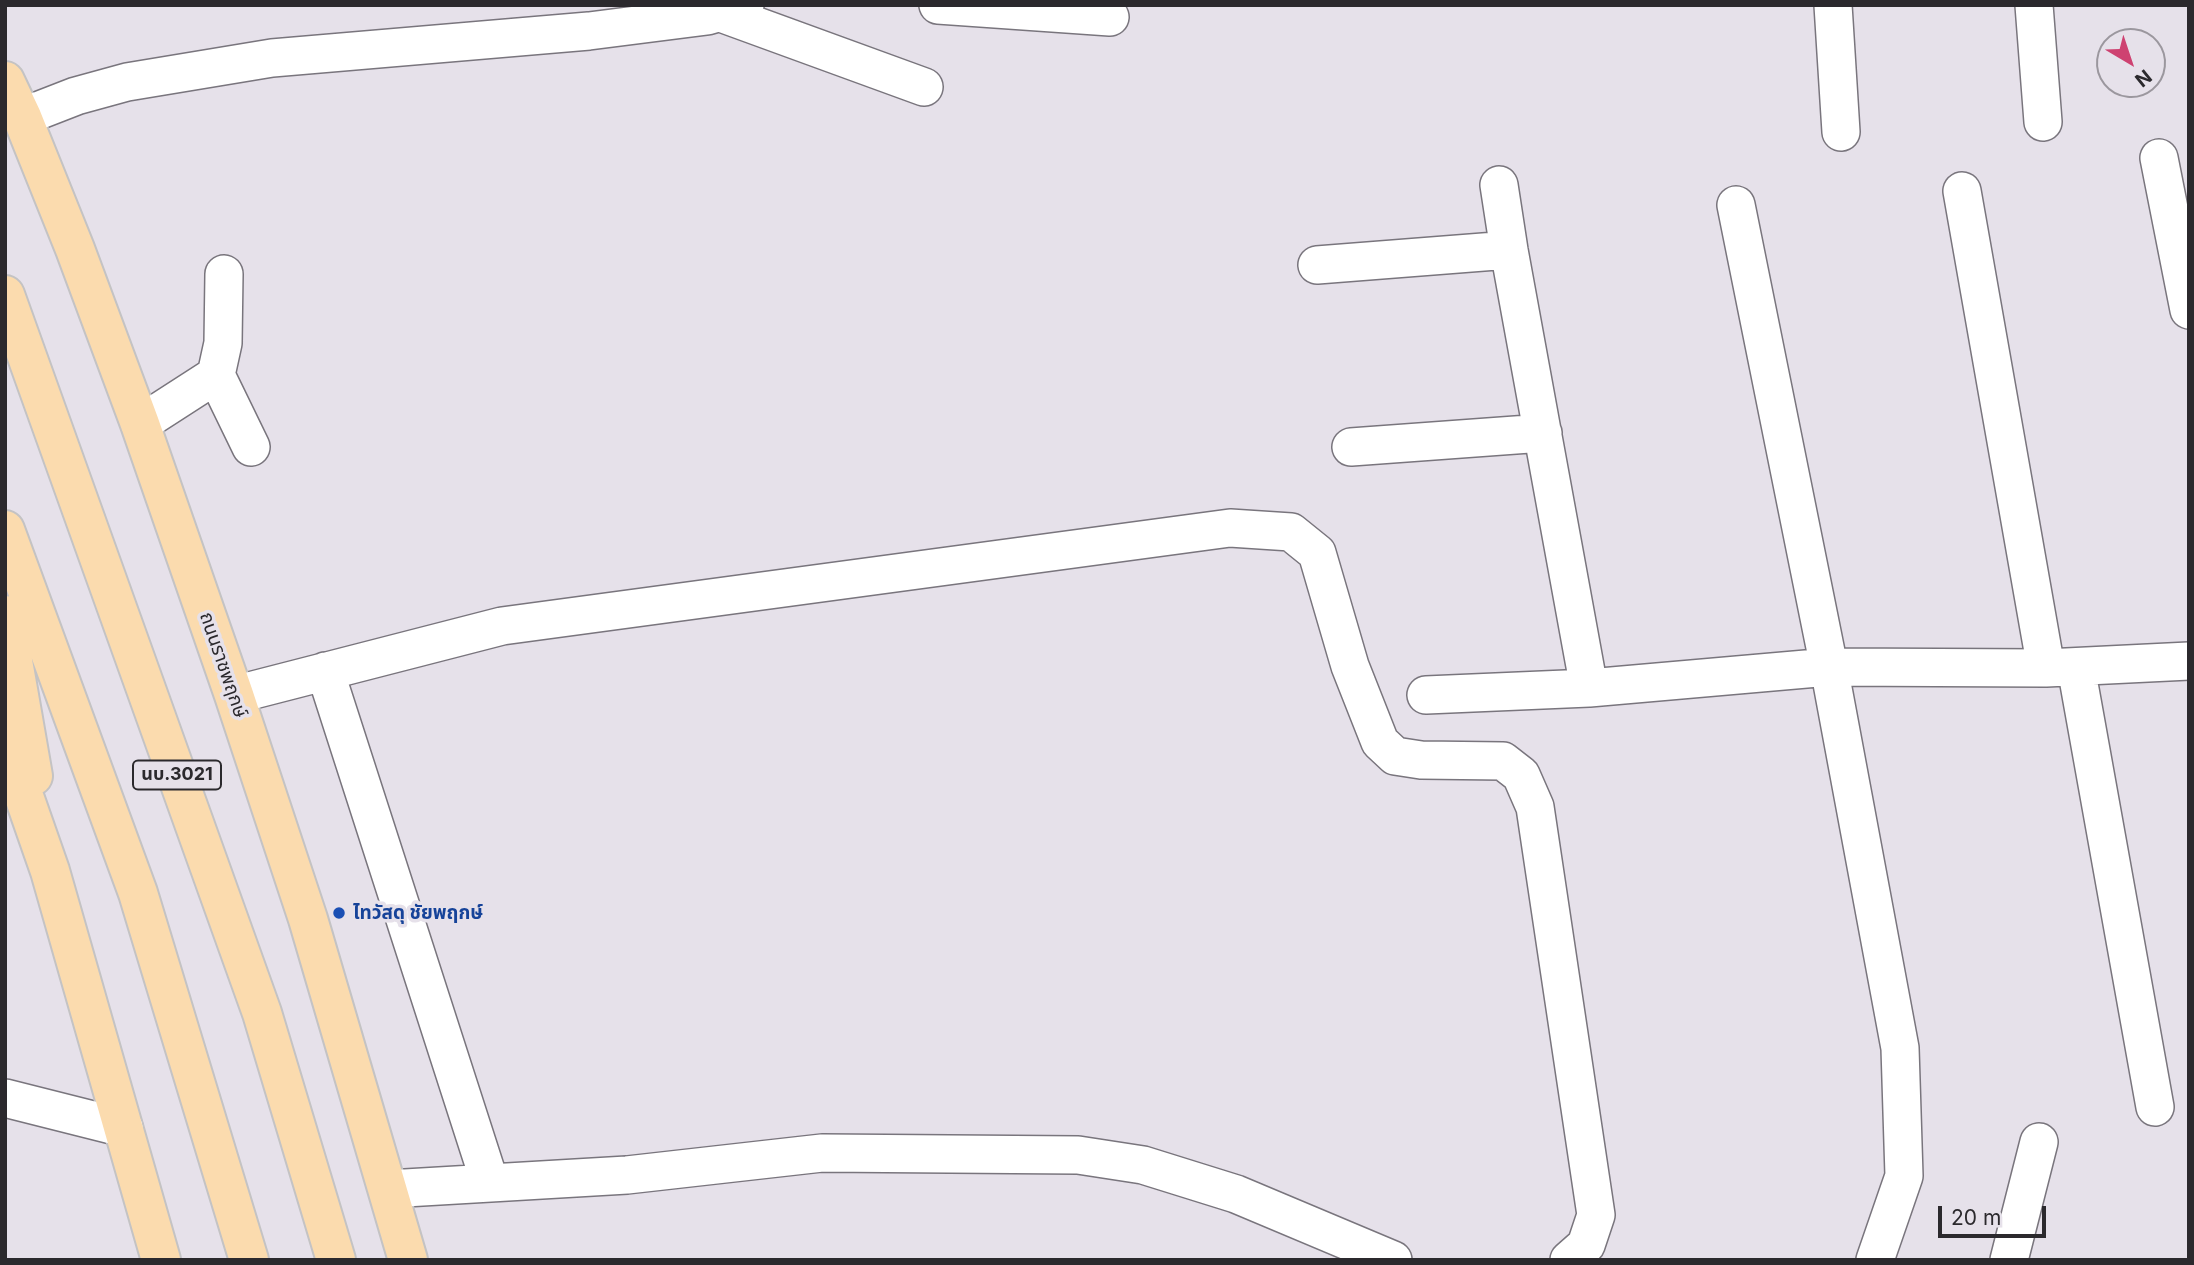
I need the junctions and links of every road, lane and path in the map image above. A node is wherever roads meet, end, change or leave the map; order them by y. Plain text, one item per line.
1 (938, 5) edge
2 (1833, 5) edge
3 (2034, 5) edge
4 (733, 9) edge
5 (1110, 17) dead end
6 (5, 80) edge
7 (924, 88) dead end
8 (22, 117) junction
9 (2043, 122) dead end
10 (1841, 132) dead end
11 (2159, 158) dead end
12 (1499, 186) dead end
13 (1962, 191) dead end
14 (1736, 205) dead end
15 (1509, 250) junction
16 (1317, 265) dead end
17 (224, 274) dead end
18 (5, 295) edge
19 (2189, 310) edge
20 (216, 375) junction
21 (139, 424) junction
22 (1543, 433) junction
23 (251, 447) dead end
24 (1351, 447) dead end
25 (5, 530) edge
26 (5, 615) edge
27 (2189, 662) edge
28 (1829, 667) junction
29 (2061, 667) junction
30 (325, 671) junction
31 (1589, 688) junction
32 (234, 695) junction
33 (1426, 695) dead end
34 (5, 742) edge
35 (50, 871) junction
36 (5, 1098) edge
37 (2155, 1107) dead end
38 (124, 1128) junction
39 (2039, 1142) dead end
40 (490, 1183) junction
41 (387, 1189) junction
42 (161, 1260) edge
43 (249, 1260) edge
44 (337, 1260) edge
45 (408, 1260) edge
46 (1392, 1260) edge
47 (1569, 1260) edge
48 (1875, 1260) edge
49 (2009, 1260) edge

1 - 5 street
2 - 10 street
3 - 9 street
4 - 7 street
4 - 8 street
6 - 8 main road, ถนนราชพฤกษ์
8 - 21 main road, ถนนราชพฤกษ์
11 - 19 street
12 - 15 street
13 - 29 street
14 - 28 street
15 - 16 street
15 - 22 street
17 - 20 street
18 - 44 main road, นบ.3021
20 - 21 street
20 - 23 street
21 - 32 main road, ถนนราชพฤกษ์
22 - 24 street
22 - 31 street
25 - 43 main road
26 - 35 main road
27 - 29 street
28 - 29 street
28 - 31 street
28 - 48 street
29 - 37 street
30 - 32 street
30 - 40 street
30 - 47 street
31 - 33 street
32 - 41 main road, ถนนราชพฤกษ์
34 - 35 main road
35 - 38 main road
36 - 38 street
38 - 42 main road
39 - 49 street
40 - 41 street
40 - 46 street
41 - 45 main road, ถนนราชพฤกษ์

